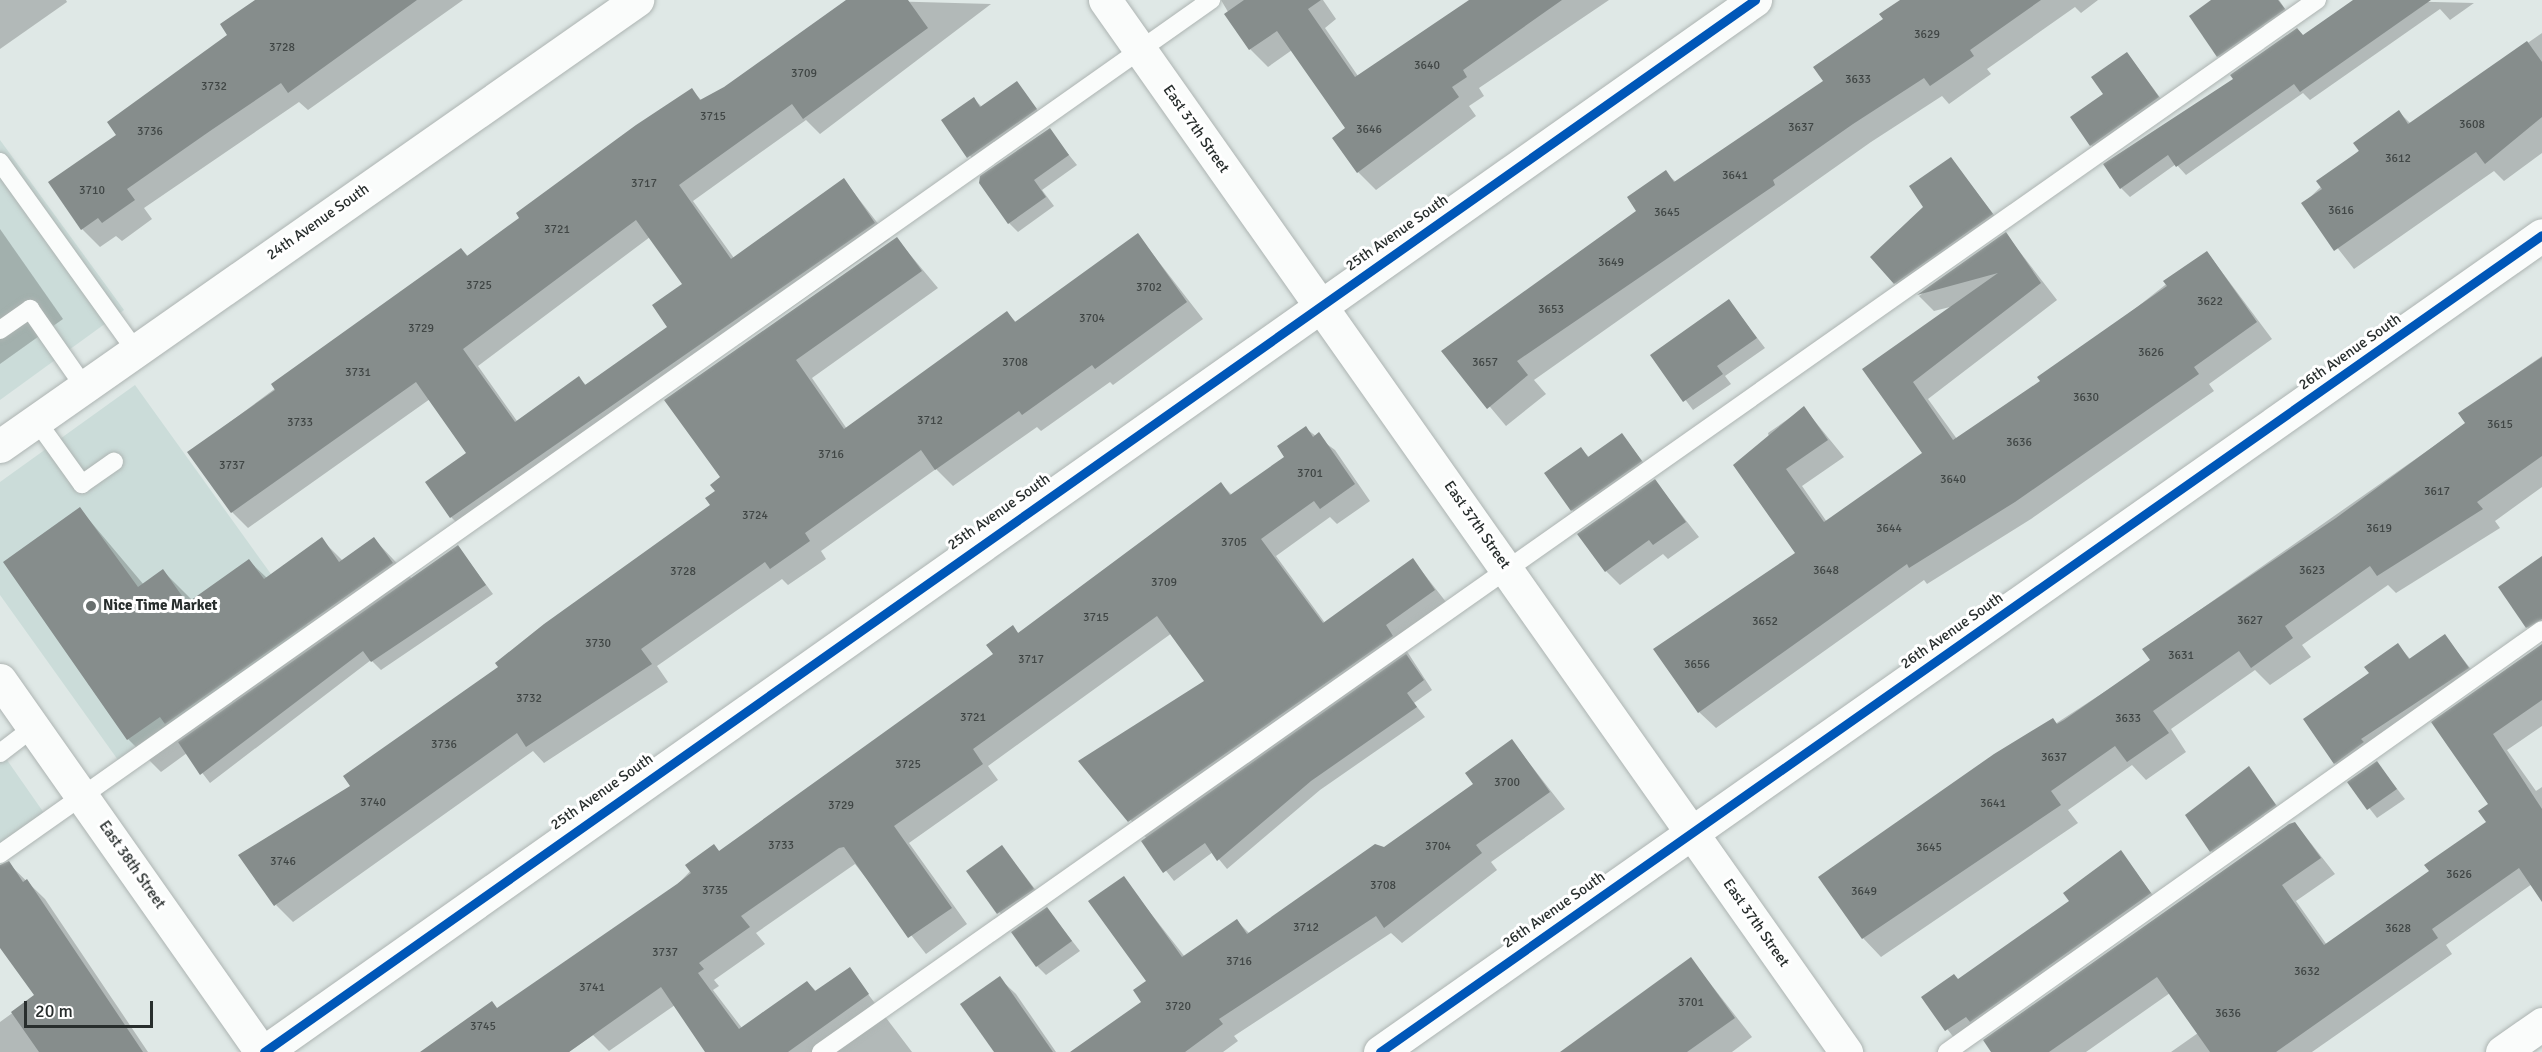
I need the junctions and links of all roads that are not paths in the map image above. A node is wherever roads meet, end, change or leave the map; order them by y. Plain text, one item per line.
1 (637, 0) edge
2 (1105, 0) edge
3 (1211, 0) edge
4 (1755, 0) edge
5 (2318, 0) edge
6 (1140, 50) junction
7 (0, 162) edge
8 (2542, 235) edge
9 (1321, 305) junction
10 (0, 330) edge
11 (135, 350) junction
12 (83, 385) junction
13 (36, 420) junction
14 (0, 446) edge
15 (114, 462) dead end
16 (1508, 568) junction
17 (2542, 630) edge
18 (0, 680) edge
19 (34, 727) junction
20 (0, 753) edge
21 (83, 796) junction
22 (1693, 830) junction
23 (0, 854) edge
24 (2542, 1024) edge
25 (263, 1052) edge
26 (821, 1052) edge
27 (1380, 1052) edge
28 (1846, 1052) edge
29 (1947, 1052) edge
30 (2502, 1052) edge

1 - 11 street, 24th Avenue South
2 - 6 street, East 37th Street
3 - 6 lane
4 - 9 street, 25th Avenue South
5 - 16 lane
6 - 9 street, East 37th Street
6 - 21 lane
7 - 11 lane
8 - 22 street, 26th Avenue South
9 - 16 street, East 37th Street
9 - 25 street, 25th Avenue South
10 - 12 lane
11 - 12 street, 24th Avenue South
12 - 13 street, 24th Avenue South
13 - 14 street, 24th Avenue South
13 - 15 lane
16 - 22 street, East 37th Street
16 - 26 lane
17 - 29 lane
18 - 19 street, East 38th Street
19 - 20 lane
19 - 21 street, East 38th Street
21 - 23 lane
21 - 25 street, East 38th Street
22 - 27 street, 26th Avenue South
22 - 28 street, East 37th Street
24 - 30 street

